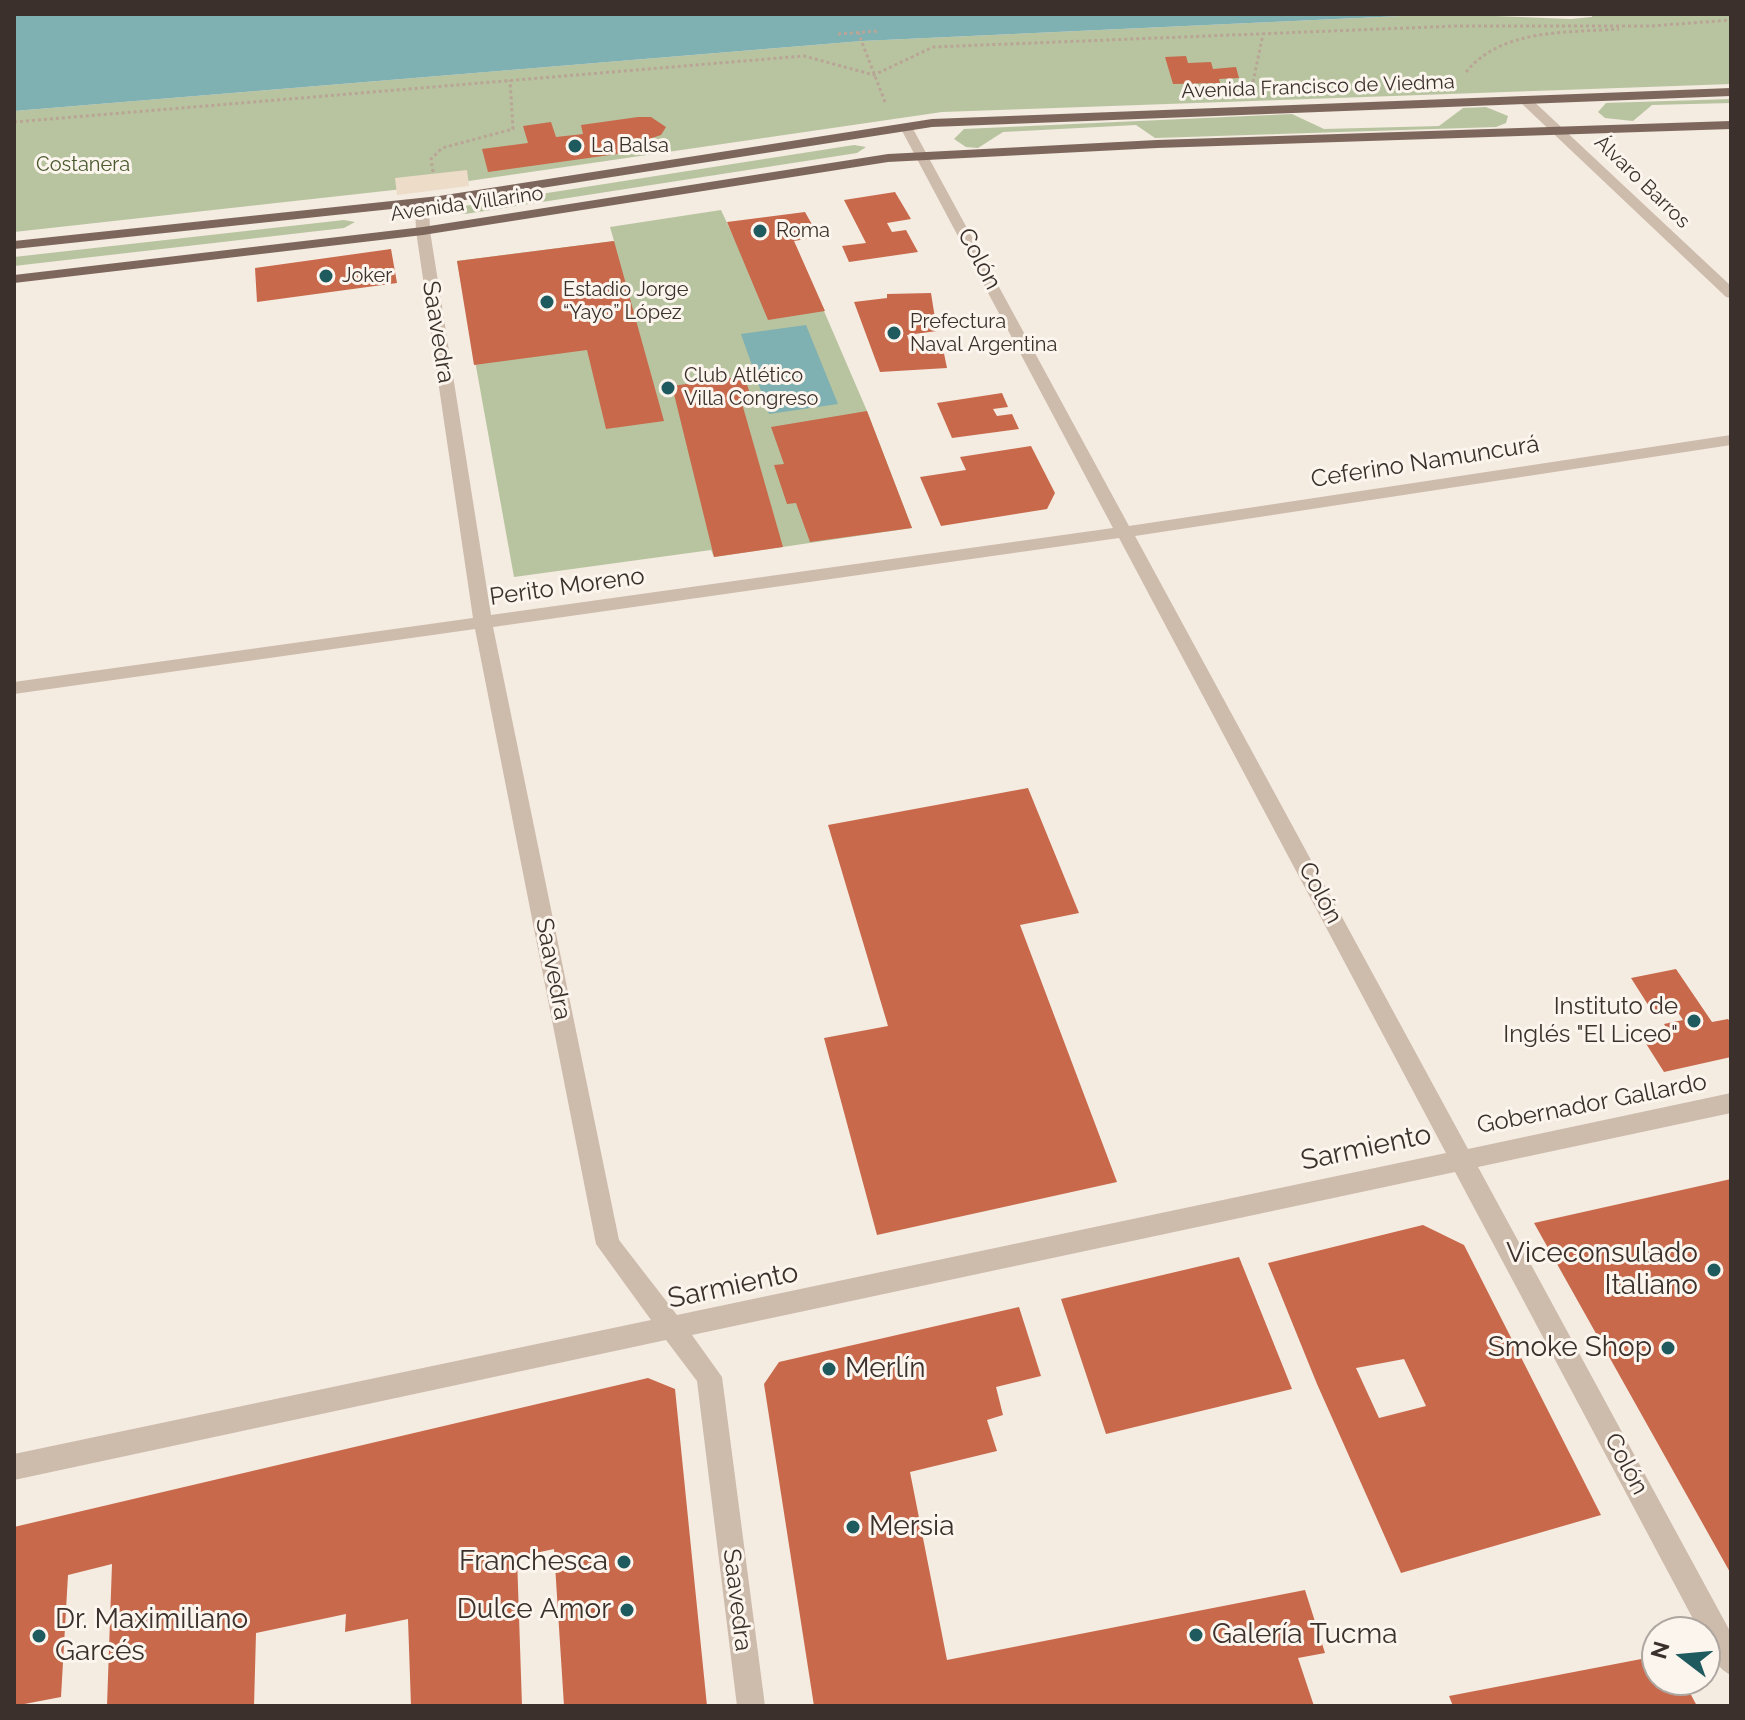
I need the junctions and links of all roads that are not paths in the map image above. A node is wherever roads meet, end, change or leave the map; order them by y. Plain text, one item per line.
1 (1731, 92) edge
2 (1524, 99) junction
3 (1731, 125) edge
4 (906, 127) junction
5 (1561, 133) junction
6 (923, 156) junction
7 (430, 201) junction
8 (423, 231) junction
9 (14, 245) edge
10 (14, 279) edge
11 (1731, 294) edge
12 (1731, 440) edge
13 (1126, 532) junction
14 (483, 623) junction
15 (14, 688) edge
16 (1731, 1103) edge
17 (1463, 1157) junction
18 (674, 1330) junction
19 (14, 1467) edge
20 (1731, 1661) edge
21 (751, 1706) edge

1 - 2 main road, Avenida Francisco de Viedma
2 - 4 main road, Avenida Francisco de Viedma
2 - 5 street, Álvaro Barros
3 - 5 main road
4 - 6 street, Colón
4 - 7 main road, Avenida Villarino
5 - 6 main road
5 - 11 street, Álvaro Barros
6 - 8 main road, Avenida Villarino
6 - 13 street, Colón
7 - 8 street, Saavedra
7 - 9 main road, Avenida Villarino
8 - 10 main road, Avenida Villarino
8 - 14 street, Saavedra
12 - 13 street, Ceferino Namuncurá
13 - 14 street, Perito Moreno
13 - 17 street, Colón
14 - 15 street, Perito Moreno
14 - 18 street, Saavedra
16 - 17 street, Gobernador Gallardo
17 - 18 street, Sarmiento
17 - 20 street, Colón
18 - 19 street, Sarmiento
18 - 21 street, Saavedra

